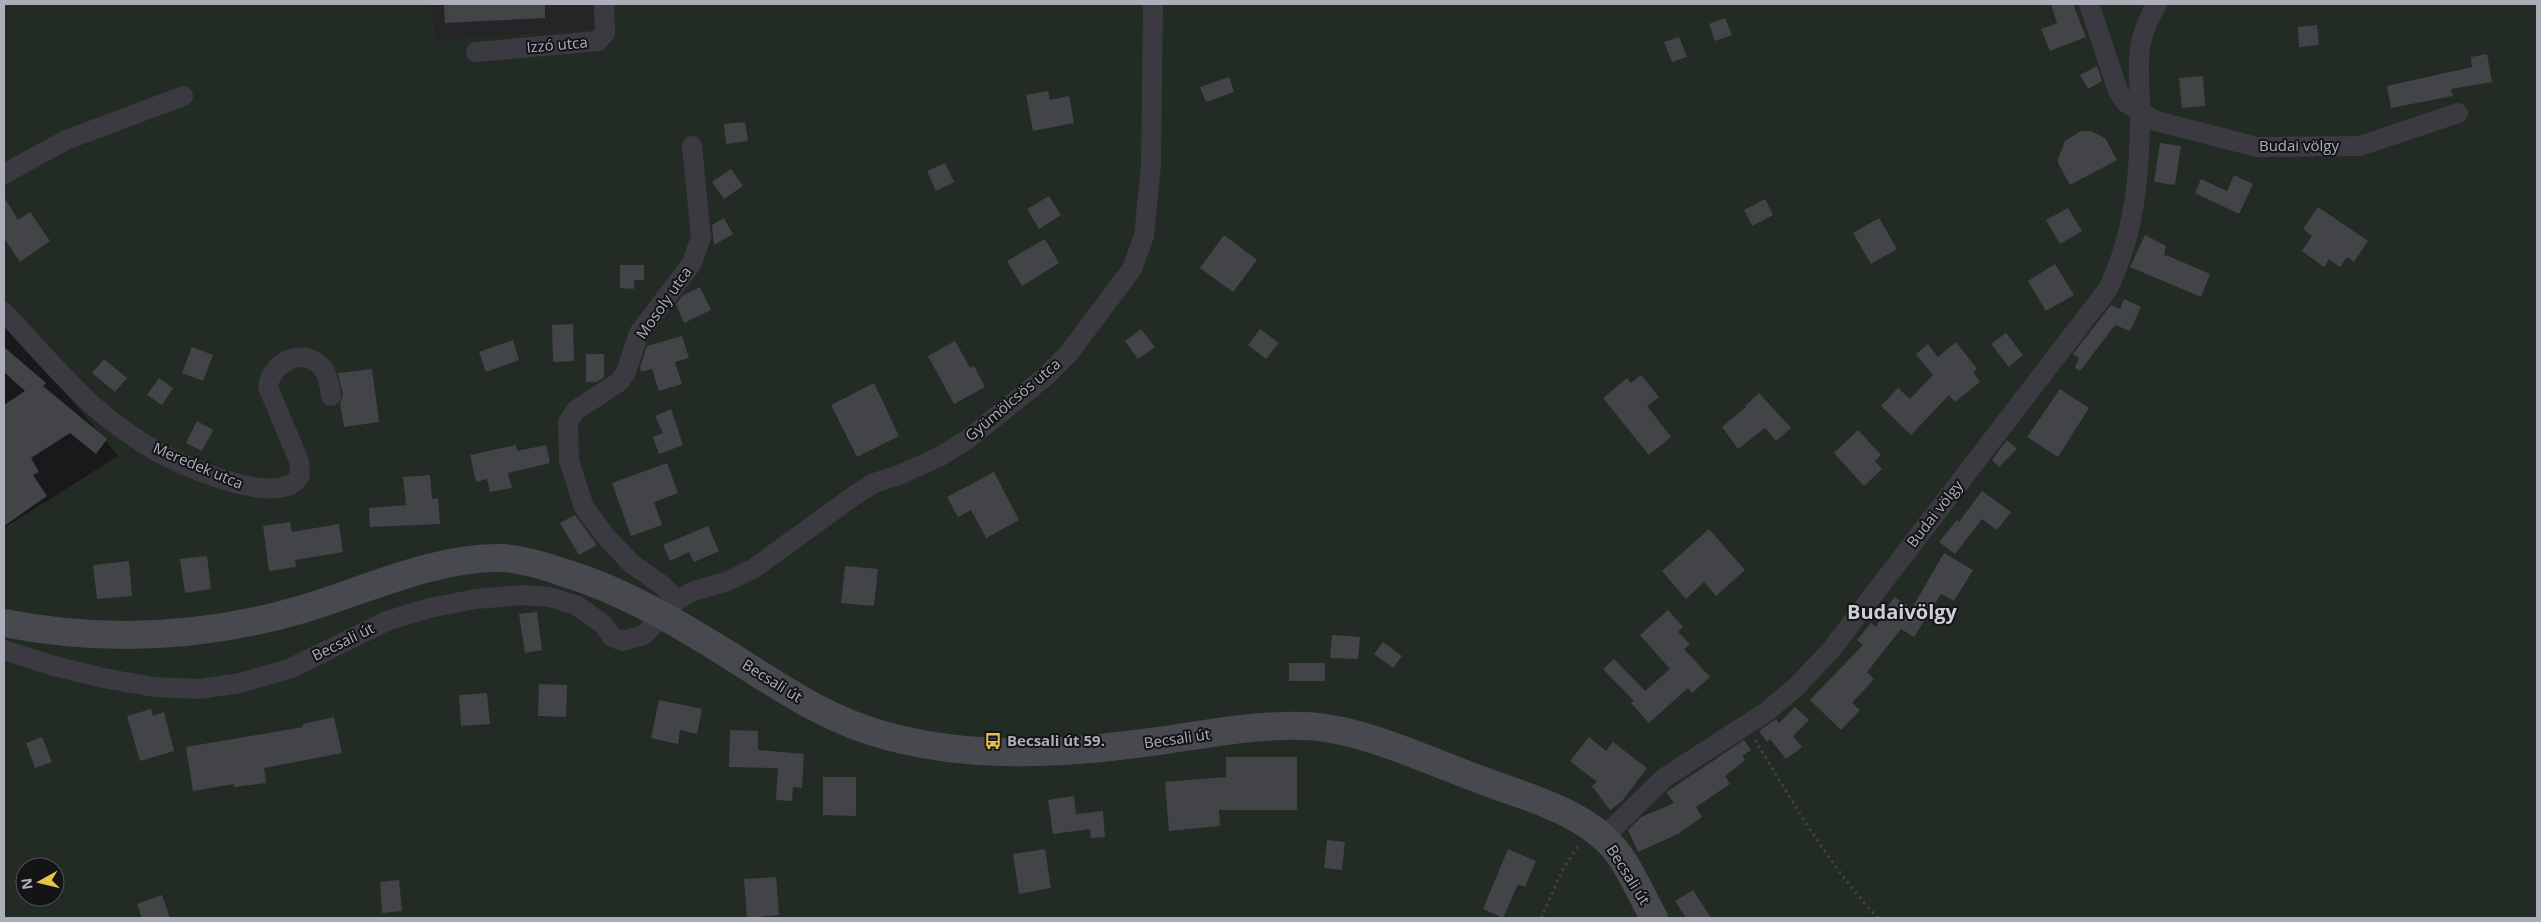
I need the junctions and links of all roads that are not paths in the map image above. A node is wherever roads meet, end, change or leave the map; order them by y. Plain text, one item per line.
1 (604, 4) edge
2 (1153, 4) edge
3 (2088, 4) edge
4 (2157, 4) edge
5 (476, 52) dead end
6 (183, 96) dead end
7 (2140, 111) junction
8 (2458, 113) dead end
9 (692, 146) dead end
10 (4, 174) edge
11 (4, 312) edge
12 (332, 396) dead end
13 (670, 608) junction
14 (4, 623) edge
15 (4, 650) edge
16 (1597, 832) junction
17 (1654, 918) edge

1 - 5 street, Izzó utca
2 - 13 street, Gyümölcsös utca
3 - 7 street
4 - 7 street, Budai völgy
6 - 10 street
7 - 8 street, Budai völgy
7 - 16 street, Budai völgy
9 - 13 street, Mosoly utca
11 - 12 street, Meredek utca
13 - 14 main road, Becsali út
13 - 15 street, Becsali út
13 - 16 main road, Becsali út
16 - 17 main road, Becsali út

